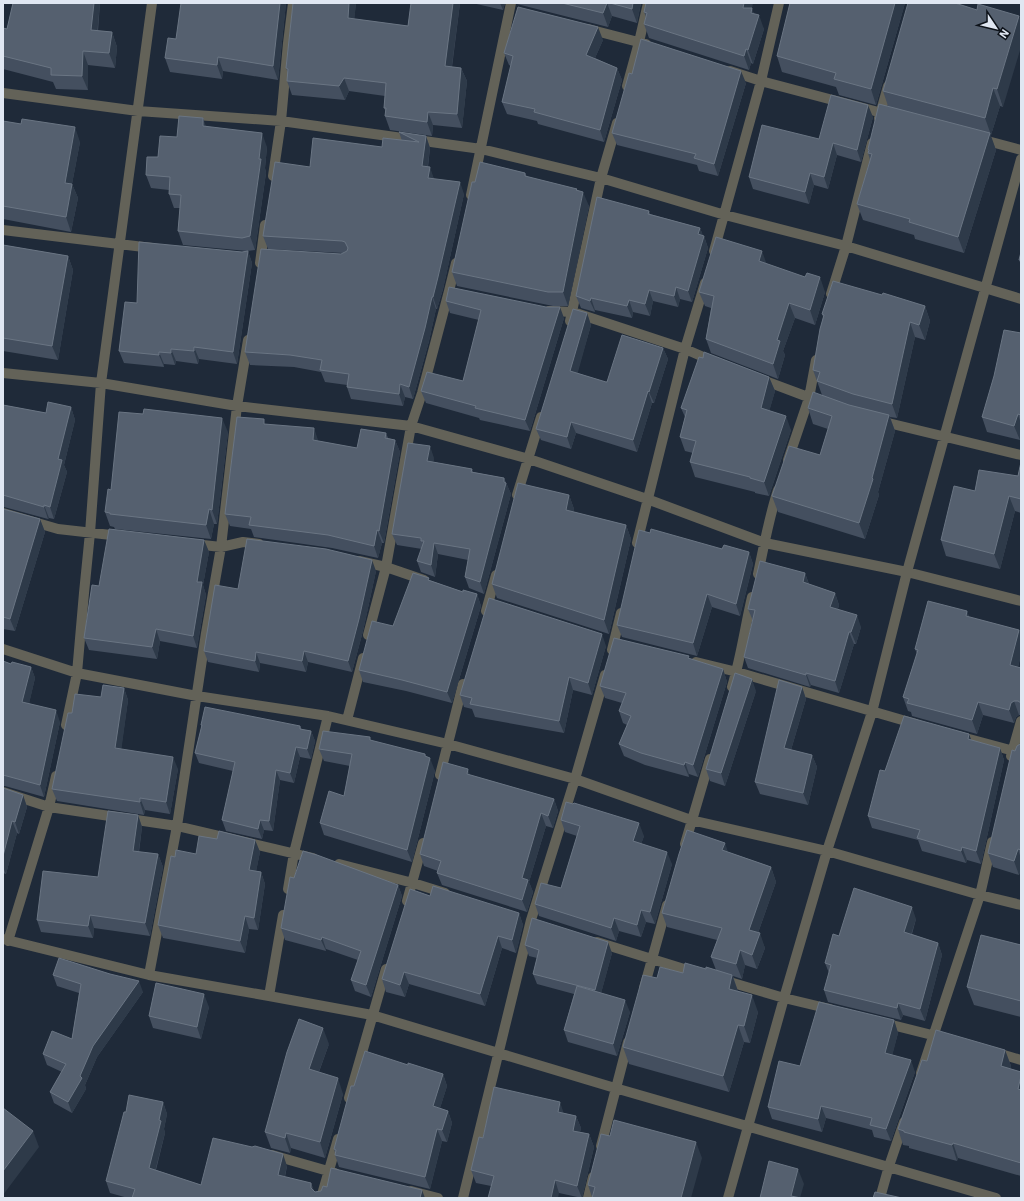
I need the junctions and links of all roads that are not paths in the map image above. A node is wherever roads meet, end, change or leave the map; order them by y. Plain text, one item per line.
1 (152, 3) edge
2 (293, 3) edge
3 (648, 3) edge
4 (779, 3) edge
5 (513, 8) edge
6 (578, 27) edge
7 (639, 42) junction
8 (655, 47) edge
9 (723, 69) edge
10 (891, 76) edge
11 (760, 81) junction
12 (3, 93) edge
13 (624, 95) edge
14 (620, 110) edge
15 (138, 111) junction
16 (880, 112) junction
17 (895, 116) edge
18 (282, 121) junction
19 (969, 136) edge
20 (481, 149) junction
21 (1021, 150) edge
22 (1021, 159) edge
23 (601, 178) junction
24 (272, 184) edge
25 (470, 201) edge
26 (725, 215) junction
27 (267, 216) edge
28 (3, 230) edge
29 (121, 245) junction
30 (846, 246) junction
31 (160, 249) edge
32 (458, 253) edge
33 (712, 260) edge
34 (258, 270) edge
35 (707, 275) edge
36 (984, 288) junction
37 (1021, 299) edge
38 (828, 306) edge
39 (537, 309) edge
40 (572, 312) junction
41 (568, 328) edge
42 (249, 330) edge
43 (685, 349) junction
44 (817, 352) edge
45 (724, 366) edge
46 (3, 373) edge
47 (753, 376) edge
48 (101, 384) junction
49 (810, 398) junction
50 (823, 403) edge
51 (238, 406) junction
52 (542, 410) edge
53 (871, 418) edge
54 (411, 426) junction
55 (945, 438) junction
56 (1021, 455) edge
57 (529, 459) junction
58 (785, 469) edge
59 (780, 484) edge
60 (647, 499) junction
61 (515, 503) edge
62 (3, 513) edge
63 (90, 533) junction
64 (129, 537) edge
65 (183, 543) edge
66 (765, 543) junction
67 (266, 545) edge
68 (221, 547) junction
69 (635, 552) edge
70 (351, 559) edge
71 (498, 564) edge
72 (386, 567) junction
73 (907, 572) junction
74 (430, 582) edge
75 (1021, 601) edge
76 (623, 604) edge
77 (484, 617) edge
78 (3, 649) edge
79 (683, 659) edge
80 (737, 672) junction
81 (77, 673) junction
82 (465, 678) edge
83 (730, 694) edge
84 (197, 696) junction
85 (872, 712) junction
86 (328, 716) junction
87 (347, 720) junction
88 (1021, 722) edge
89 (924, 726) edge
90 (65, 732) edge
91 (946, 732) edge
92 (448, 744) junction
93 (714, 746) edge
94 (1017, 752) edge
95 (59, 762) edge
96 (1009, 766) edge
97 (575, 779) junction
98 (438, 782) edge
99 (3, 792) edge
100 (49, 807) junction
101 (692, 820) junction
102 (177, 826) junction
103 (994, 834) edge
104 (424, 836) edge
105 (827, 851) junction
106 (294, 853) junction
107 (681, 857) edge
108 (412, 883) junction
109 (671, 894) edge
110 (980, 895) junction
111 (457, 897) edge
112 (1021, 905) edge
113 (404, 912) edge
114 (584, 937) edge
115 (6, 940) edge
116 (390, 957) edge
117 (652, 960) junction
118 (149, 975) junction
119 (269, 996) junction
120 (641, 997) edge
121 (784, 998) junction
122 (837, 1011) edge
123 (372, 1016) junction
124 (874, 1020) edge
125 (630, 1035) edge
126 (935, 1035) junction
127 (956, 1041) edge
128 (985, 1049) edge
129 (498, 1054) junction
130 (1021, 1060) edge
131 (917, 1086) edge
132 (615, 1088) junction
133 (347, 1105) edge
134 (906, 1115) edge
135 (748, 1126) junction
136 (341, 1127) edge
137 (260, 1152) edge
138 (599, 1154) edge
139 (889, 1166) junction
140 (595, 1169) edge
141 (329, 1171) junction
142 (343, 1175) edge
143 (401, 1189) edge
144 (321, 1198) edge
145 (438, 1198) edge
146 (463, 1198) edge
147 (588, 1198) edge
148 (728, 1198) edge
149 (880, 1198) edge
150 (996, 1198) edge

1 - 15 street
2 - 18 street
3 - 7 street
4 - 11 street
5 - 20 street
6 - 7 street
7 - 8 street
7 - 13 street
9 - 11 street
10 - 16 street
11 - 16 street
11 - 26 street
12 - 15 street
14 - 23 street
15 - 18 street
15 - 29 street
16 - 17 street
16 - 30 street
18 - 20 street
18 - 24 street
19 - 21 street
20 - 23 street
20 - 25 street
22 - 36 street
23 - 26 street
23 - 40 street
26 - 30 street
26 - 33 street
27 - 34 street
28 - 29 street
29 - 31 street
29 - 48 street
30 - 36 street
30 - 38 street
32 - 54 street
35 - 43 street
36 - 37 street
36 - 55 street
39 - 40 street
40 - 41 street
40 - 43 street
42 - 51 street
43 - 45 street
43 - 60 street
44 - 49 street
46 - 48 street
47 - 49 street
48 - 51 street
48 - 63 street
49 - 50 street
49 - 58 street
51 - 54 street
51 - 68 street
52 - 57 street
53 - 55 street
54 - 57 street
54 - 72 street
55 - 56 street
55 - 73 street
57 - 60 street
57 - 61 street
59 - 66 street
60 - 66 street
60 - 69 street
62 - 63 street
63 - 64 street
63 - 81 street
65 - 68 street
66 - 73 street
66 - 80 street
67 - 68 street
68 - 84 street
70 - 72 street
71 - 77 street
72 - 74 street
72 - 87 street
73 - 75 street
73 - 85 street
76 - 97 street
78 - 81 street
79 - 80 street
80 - 83 street
80 - 85 street
81 - 84 street
81 - 90 street
82 - 92 street
84 - 86 street
84 - 102 street
85 - 89 street
85 - 105 street
86 - 87 street
86 - 106 street
87 - 92 street
88 - 94 street
91 - 94 street
92 - 97 street
92 - 98 street
93 - 101 street
94 - 96 street
95 - 100 street
97 - 101 street
97 - 129 street
99 - 100 street
100 - 102 street
100 - 115 street
101 - 105 street
101 - 107 street
102 - 106 street
102 - 118 street
103 - 110 street
104 - 108 street
105 - 110 street
105 - 121 street
106 - 108 street
106 - 119 street
108 - 111 street
108 - 113 street
109 - 117 street
110 - 112 street
110 - 126 street
114 - 117 street
115 - 118 street
116 - 123 street
117 - 120 street
117 - 121 street
118 - 119 street
119 - 123 street
121 - 122 street
121 - 135 street
123 - 129 street
123 - 133 street
124 - 126 street
125 - 132 street
126 - 127 street
126 - 131 street
128 - 130 street
129 - 132 street
129 - 146 street
132 - 135 street
132 - 138 street
134 - 139 street
135 - 139 street
135 - 148 street
136 - 141 street
137 - 141 street
139 - 149 street
139 - 150 street
140 - 147 street
141 - 142 street
141 - 144 street
143 - 145 street

